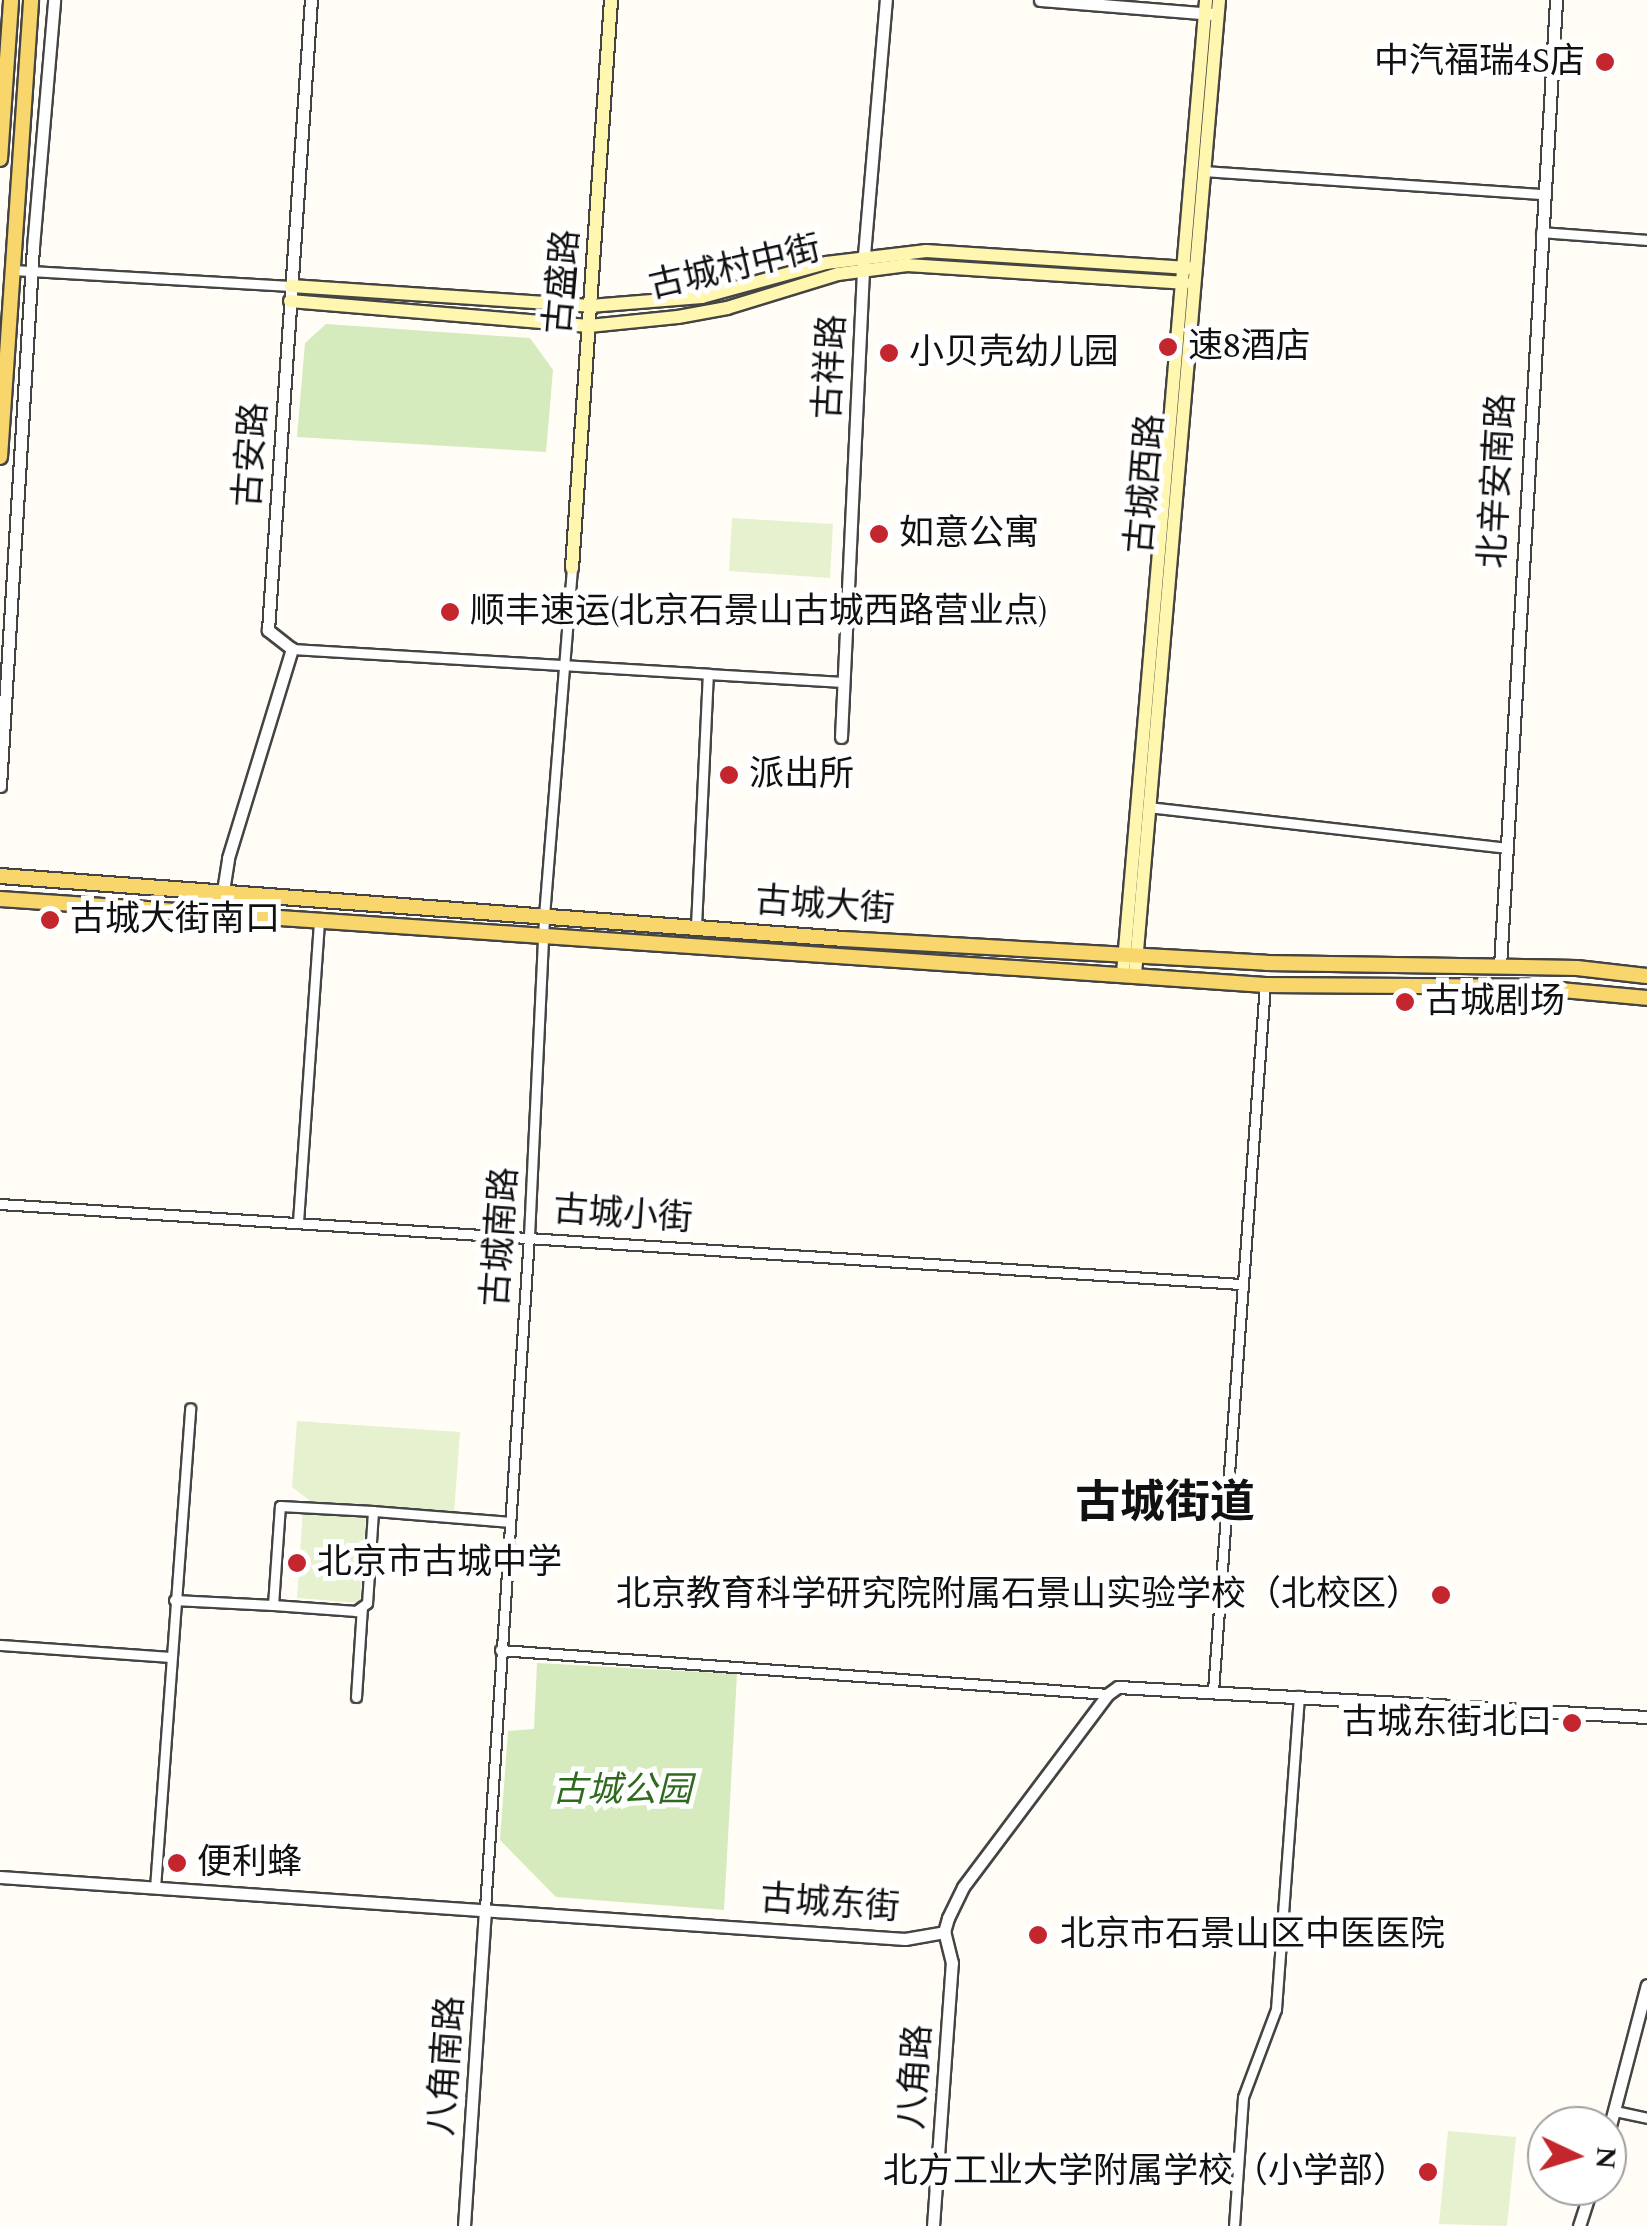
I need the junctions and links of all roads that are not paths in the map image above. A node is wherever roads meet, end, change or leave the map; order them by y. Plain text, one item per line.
1 (11, 0) edge
2 (31, 0) edge
3 (54, 0) edge
4 (311, 0) edge
5 (611, 0) edge
6 (886, 0) edge
7 (1040, 0) edge
8 (1556, 0) edge
9 (1211, 7) edge
10 (3, 75) edge
11 (0, 160) edge
12 (1204, 172) junction
13 (1542, 194) junction
14 (1541, 232) junction
15 (1647, 240) edge
16 (864, 262) junction
17 (1188, 268) junction
18 (13, 270) junction
19 (34, 271) junction
20 (1187, 283) junction
21 (290, 294) junction
22 (590, 306) junction
23 (589, 326) junction
24 (0, 456) edge
25 (572, 568) joint
26 (292, 648) junction
27 (564, 665) junction
28 (708, 674) junction
29 (842, 682) junction
30 (841, 738) dead end
31 (0, 786) edge
32 (1148, 807) junction
33 (1508, 848) junction
34 (0, 876) edge
35 (223, 892) junction
36 (0, 899) edge
37 (544, 916) junction
38 (319, 919) junction
39 (696, 926) junction
40 (544, 934) junction
41 (1130, 955) junction
42 (1500, 966) junction
43 (1129, 973) junction
44 (1647, 976) edge
45 (1264, 985) junction
46 (1647, 998) edge
47 (0, 1204) edge
48 (298, 1222) junction
49 (528, 1236) junction
50 (1242, 1284) junction
51 (190, 1408) dead end
52 (373, 1511) junction
53 (510, 1522) junction
54 (174, 1600) junction
55 (273, 1605) junction
56 (362, 1607) junction
57 (0, 1645) edge
58 (500, 1650) junction
59 (170, 1657) junction
60 (1213, 1690) junction
61 (1108, 1694) junction
62 (1299, 1696) junction
63 (356, 1697) dead end
64 (1647, 1718) edge
65 (0, 1876) edge
66 (155, 1888) junction
67 (485, 1909) junction
68 (944, 1932) junction
69 (1647, 1985) edge
70 (1616, 2106) edge
71 (464, 2226) edge
72 (933, 2226) edge
73 (1234, 2226) edge

1 - 10 main road
2 - 18 main road
3 - 19 street
4 - 21 street, 古安路
5 - 22 main road, 古盛路
6 - 16 street, 古祥路
7 - 9 street
8 - 13 street, 北辛安南路
9 - 12 main road, 古城西路
9 - 17 main road, 古城西路
10 - 11 main road
12 - 13 street
12 - 17 main road, 古城西路
13 - 14 street, 北辛安南路
14 - 15 street
14 - 33 street, 北辛安南路
16 - 17 main road, 古城村中街
16 - 20 main road, 古城村中街
16 - 22 main road, 古城村中街
16 - 23 main road, 古城村中街
16 - 29 street, 古祥路
17 - 20 main road, 古城西路
18 - 19 street
18 - 24 main road
19 - 21 street
19 - 31 street
20 - 32 main road, 古城西路
20 - 41 main road, 古城西路
21 - 22 main road, 古城村中街
21 - 23 main road, 古城村中街
21 - 26 street, 古安路
22 - 23 main road, 古盛路
23 - 25 main road, 古盛路
25 - 27 street, 古城南路
26 - 27 street
26 - 35 street
27 - 28 street
27 - 37 street, 古城南路
28 - 29 street
28 - 39 street
29 - 30 street, 古祥路
32 - 33 street
32 - 41 main road, 古城西路
33 - 42 street, 北辛安南路
34 - 35 main road, 古城大街
35 - 37 main road, 古城大街
36 - 38 main road, 古城大街
37 - 39 main road, 古城大街
37 - 40 street, 古城南路
38 - 40 main road, 古城大街
38 - 48 street
39 - 41 main road, 古城大街
40 - 43 main road, 古城大街
40 - 49 street, 古城南路
41 - 42 main road, 古城大街
41 - 43 main road, 古城西路
42 - 44 main road, 古城大街
43 - 45 main road, 古城大街
45 - 46 main road, 古城大街
45 - 50 street
47 - 48 street, 古城小街
48 - 49 street, 古城小街
49 - 50 street, 古城小街
49 - 53 street, 古城南路
50 - 60 street
51 - 54 street
52 - 53 street
52 - 55 street
52 - 56 street
53 - 58 street, 古城南路
54 - 55 street
54 - 59 street
55 - 56 street
56 - 63 street
57 - 59 street
58 - 61 street
58 - 67 street, 古城南路
59 - 66 street
60 - 61 street
60 - 62 street
61 - 68 street, 古城东街
62 - 64 street
62 - 73 street
65 - 66 street, 古城东街
66 - 67 street, 古城东街
67 - 68 street, 古城东街
67 - 71 street, 八角南路
68 - 72 street, 八角路
69 - 70 street

